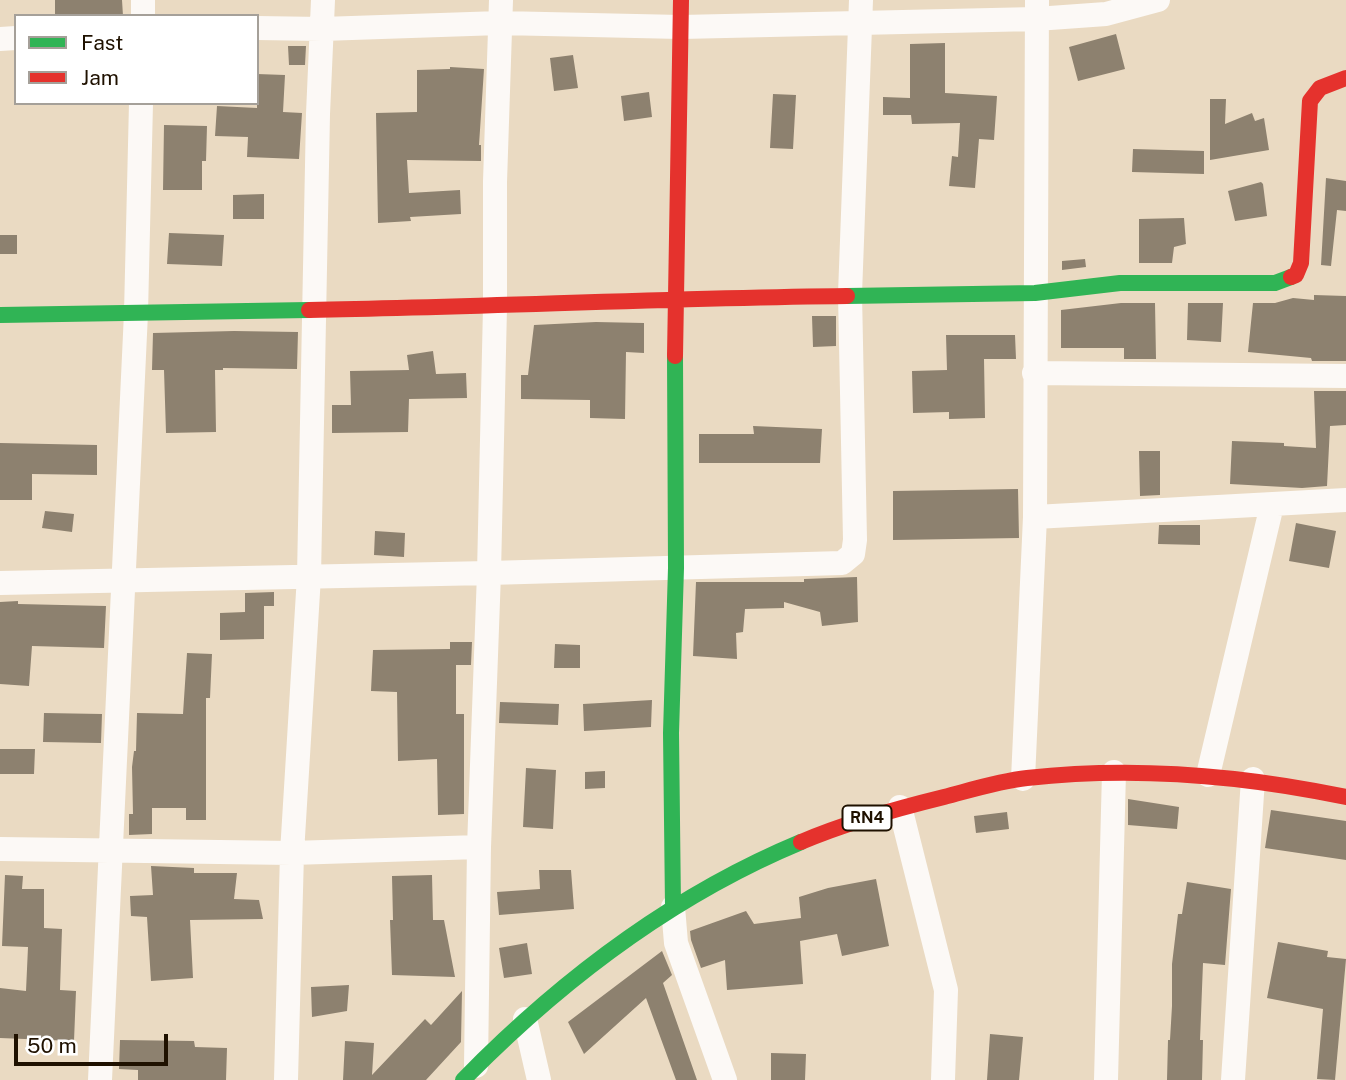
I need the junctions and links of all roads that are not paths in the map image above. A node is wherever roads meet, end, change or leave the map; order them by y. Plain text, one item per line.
1 (323, 0) edge
2 (681, 0) edge
3 (1158, 0) edge
4 (1036, 10) edge
5 (500, 12) edge
6 (861, 12) edge
7 (681, 27) junction
8 (259, 29) edge
9 (322, 29) junction
10 (1346, 78) edge
11 (141, 105) edge
12 (1035, 293) junction
13 (849, 294) junction
14 (675, 298) junction
15 (495, 307) junction
16 (314, 310) junction
17 (136, 313) junction
18 (0, 315) edge
19 (1034, 373) junction
20 (1346, 376) edge
21 (1346, 500) edge
22 (1272, 505) junction
23 (1035, 517) junction
24 (676, 568) junction
25 (489, 573) junction
26 (309, 576) junction
27 (124, 579) junction
28 (0, 583) edge
29 (1114, 772) junction
30 (1208, 775) junction
31 (1023, 779) junction
32 (1253, 779) junction
33 (1346, 797) edge
34 (900, 807) junction
35 (479, 847) junction
36 (0, 849) edge
37 (110, 850) junction
38 (292, 853) junction
39 (673, 907) junction
40 (525, 1019) junction
41 (470, 1073) edge
42 (100, 1080) edge
43 (286, 1080) edge
44 (539, 1080) edge
45 (725, 1080) edge
46 (943, 1080) edge
47 (1106, 1080) edge
48 (1233, 1080) edge

1 - 9 street
2 - 7 main road
3 - 4 street
4 - 6 street
4 - 12 street
5 - 7 street
5 - 9 street
5 - 15 street
6 - 7 street
6 - 13 street
7 - 14 main road
8 - 9 street
9 - 16 street
10 - 12 main road
11 - 17 street
12 - 13 main road
12 - 19 street
13 - 14 main road
13 - 24 street
14 - 15 main road
14 - 24 main road
15 - 16 main road
15 - 25 street
16 - 17 main road
16 - 26 street
17 - 18 main road
17 - 27 street
19 - 20 street
19 - 23 street
21 - 22 street
22 - 23 street
22 - 30 street
23 - 31 street
24 - 25 street
24 - 39 main road
25 - 26 street
25 - 35 street
26 - 27 street
26 - 38 street
27 - 28 street
27 - 37 street
29 - 30 main road, RN4
29 - 31 main road, RN4
29 - 47 street
30 - 32 main road, RN4
31 - 34 main road, RN4
32 - 33 main road, RN4
32 - 48 street
34 - 39 main road, RN4
34 - 46 street
35 - 38 street
35 - 41 street
36 - 37 street
37 - 38 street
37 - 42 street
38 - 43 street
39 - 40 main road, RN4
39 - 45 street
40 - 41 main road, RN4
40 - 44 street

